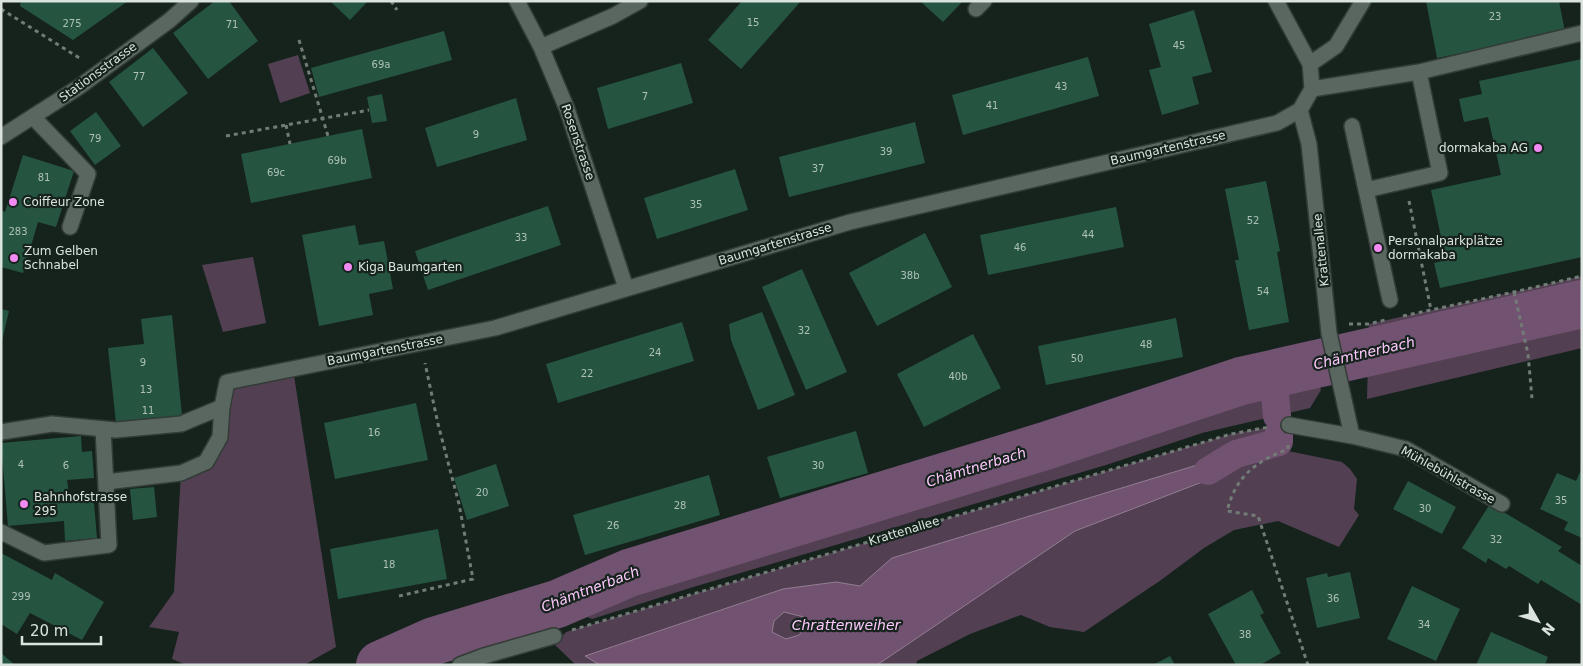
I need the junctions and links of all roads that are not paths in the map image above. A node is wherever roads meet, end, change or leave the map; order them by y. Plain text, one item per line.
1 (191, 1) edge
2 (517, 1) edge
3 (640, 1) edge
4 (1276, 1) edge
5 (1363, 1) edge
6 (1582, 32) edge
7 (541, 47) junction
8 (1310, 64) junction
9 (1419, 72) junction
10 (1312, 90) junction
11 (1300, 110) junction
12 (33, 117) junction
13 (1352, 126) dead end
14 (1, 137) edge
15 (1366, 190) junction
16 (70, 227) dead end
17 (626, 288) junction
18 (1390, 300) dead end
19 (222, 407) junction
20 (1289, 425) road end
21 (103, 429) junction
22 (1, 432) edge
23 (1352, 436) junction
24 (106, 482) junction
25 (1502, 504) dead end
26 (1, 532) edge
27 (554, 636) road end
28 (460, 665) edge

1 - 12 street, Stationsstrasse
2 - 7 street, Rosenstrasse
3 - 7 street
4 - 8 street
5 - 8 street
6 - 9 street
7 - 17 street, Rosenstrasse
8 - 10 street
9 - 10 street
9 - 15 street
10 - 11 street, Baumgartenstrasse
11 - 17 street, Baumgartenstrasse
11 - 23 street, Krattenallee
12 - 14 street, Stationsstrasse
12 - 16 street
13 - 15 street
15 - 18 street
17 - 19 street, Baumgartenstrasse
19 - 21 street
19 - 24 street, Baumgartenstrasse
20 - 23 street
21 - 22 street
21 - 24 street
23 - 25 street, Mühlebühlstrasse
24 - 26 street
27 - 28 street

